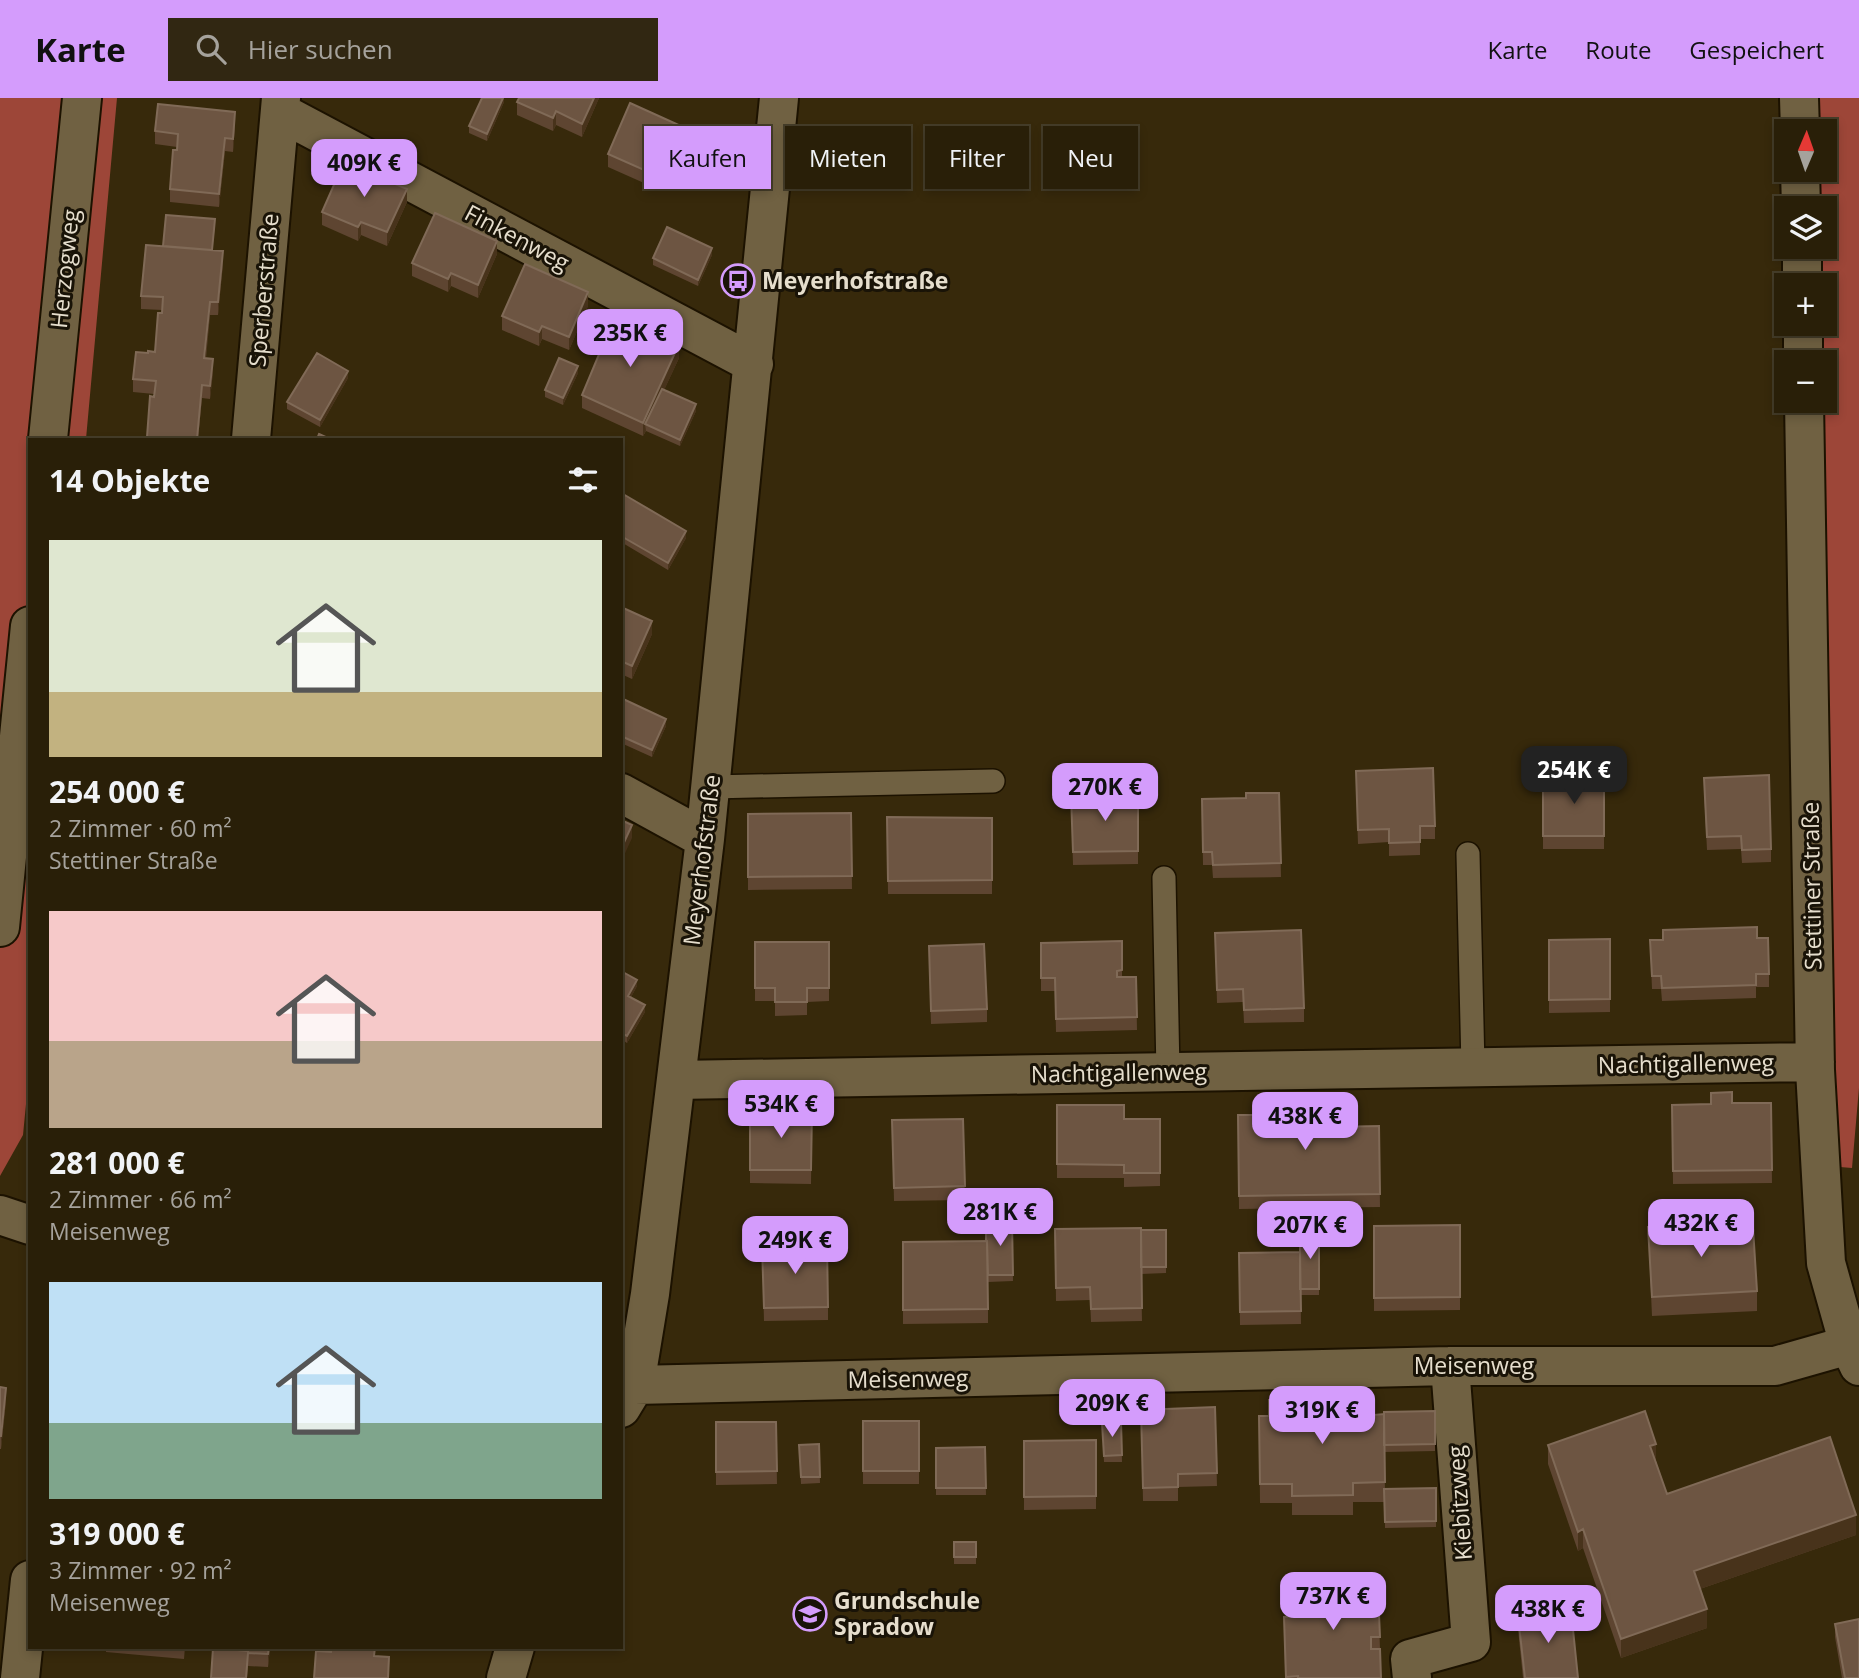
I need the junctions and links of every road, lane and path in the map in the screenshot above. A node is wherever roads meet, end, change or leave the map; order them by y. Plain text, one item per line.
1 (82, 98) edge
2 (779, 98) edge
3 (1799, 98) edge
4 (280, 105) edge
5 (1800, 119) edge
6 (754, 364) junction
7 (1804, 413) edge
8 (48, 438) edge
9 (251, 438) edge
10 (28, 646) edge
11 (993, 781) dead end
12 (710, 787) junction
13 (623, 794) edge
14 (705, 839) junction
15 (1468, 854) dead end
16 (1164, 878) dead end
17 (0, 927) edge
18 (1815, 1062) junction
19 (1473, 1067) junction
20 (1168, 1072) junction
21 (676, 1080) junction
22 (0, 1215) edge
23 (28, 1224) edge
24 (636, 1287) edge
25 (1854, 1355) edge
26 (1450, 1366) junction
27 (628, 1396) edge
28 (28, 1600) edge
29 (514, 1649) edge
30 (20, 1678) edge
31 (506, 1678) edge
32 (1412, 1678) edge

1 - 8 street, Herzogweg
2 - 6 street, Meyerhofstraße
3 - 5 street
4 - 6 street, Finkenweg
4 - 9 street, Sperberstraße
6 - 12 street, Meyerhofstraße
7 - 18 street, Stettiner Straße
10 - 17 street
11 - 12 lane
12 - 14 street, Meyerhofstraße
13 - 14 street
14 - 21 street, Meyerhofstraße
15 - 19 lane
16 - 20 lane
18 - 19 street, Nachtigallenweg
18 - 25 street, Stettiner Straße
19 - 20 street, Nachtigallenweg
20 - 21 street, Nachtigallenweg
21 - 24 street, Meyerhofstraße
22 - 23 street
24 - 27 street, Meyerhofstraße
25 - 26 street, Meisenweg
26 - 27 street, Meisenweg
26 - 32 street, Kiebitzweg
28 - 30 street
29 - 31 street

